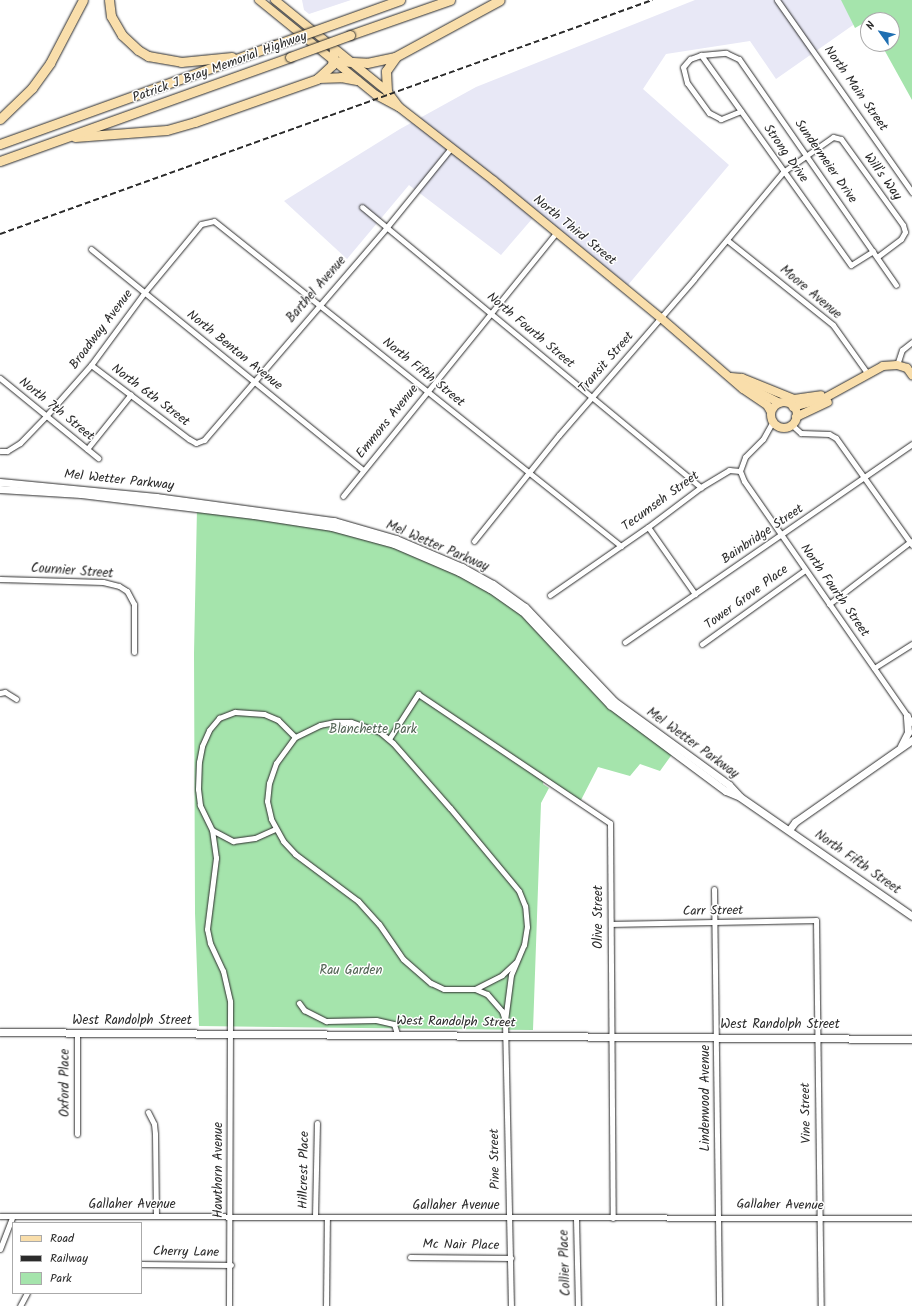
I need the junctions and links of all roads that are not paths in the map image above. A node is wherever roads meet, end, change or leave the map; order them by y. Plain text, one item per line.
1 (83, 0) edge
2 (109, 0) edge
3 (259, 0) edge
4 (275, 0) edge
5 (400, 0) edge
6 (450, 0) edge
7 (500, 0) edge
8 (777, 0) edge
9 (334, 49) junction
10 (249, 54) junction
11 (701, 55) junction
12 (395, 57) junction
13 (334, 61) junction
14 (351, 62) junction
15 (317, 79) junction
16 (357, 80) junction
17 (387, 91) junction
18 (399, 107) junction
19 (741, 111) junction
20 (0, 119) edge
21 (838, 137) joint
22 (64, 138) junction
23 (0, 144) edge
24 (451, 148) junction
25 (806, 155) junction
26 (0, 161) edge
27 (783, 172) junction
28 (912, 192) edge
29 (362, 207) dead end
30 (210, 220) joint
31 (387, 227) junction
32 (557, 232) junction
33 (728, 240) junction
34 (91, 249) dead end
35 (873, 251) junction
36 (877, 257) junction
37 (896, 285) dead end
38 (144, 293) junction
39 (319, 305) junction
40 (490, 313) junction
41 (661, 318) junction
42 (912, 342) edge
43 (91, 365) junction
44 (897, 365) junction
45 (868, 374) junction
46 (912, 375) edge
47 (731, 377) junction
48 (0, 378) edge
49 (255, 383) junction
50 (848, 387) junction
51 (427, 392) junction
52 (131, 394) junction
53 (592, 396) junction
54 (780, 403) junction
55 (793, 403) junction
56 (771, 412) junction
57 (46, 416) junction
58 (796, 417) junction
59 (773, 421) junction
60 (792, 425) junction
61 (196, 443) joint
62 (912, 444) edge
63 (87, 449) junction
64 (0, 451) edge
65 (98, 458) dead end
66 (363, 470) junction
67 (740, 471) junction
68 (529, 474) junction
69 (863, 477) junction
70 (0, 482) edge
71 (701, 487) junction
72 (0, 489) edge
73 (342, 496) dead end
74 (648, 527) junction
75 (782, 536) junction
76 (474, 541) dead end
77 (911, 542) edge
78 (621, 546) junction
79 (805, 570) junction
80 (0, 579) edge
81 (694, 594) junction
82 (550, 595) dead end
83 (829, 604) junction
84 (625, 642) dead end
85 (702, 644) dead end
86 (912, 644) edge
87 (134, 652) dead end
88 (874, 668) junction
89 (0, 693) edge
90 (16, 699) dead end
91 (618, 708) junction
92 (908, 716) junction
93 (912, 723) edge
94 (295, 737) junction
95 (389, 739) junction
96 (912, 740) edge
97 (899, 749) junction
98 (275, 829) junction
99 (212, 830) junction
100 (789, 830) junction
101 (714, 889) dead end
102 (912, 916) edge
103 (816, 920) joint
104 (714, 923) junction
105 (611, 924) junction
106 (515, 963) junction
107 (474, 989) junction
108 (299, 1003) dead end
109 (505, 1021) junction
110 (0, 1032) edge
111 (77, 1033) junction
112 (230, 1034) junction
113 (397, 1034) junction
114 (504, 1036) junction
115 (716, 1036) junction
116 (610, 1037) junction
117 (817, 1037) junction
118 (912, 1039) edge
119 (148, 1112) dead end
120 (317, 1123) dead end
121 (77, 1134) dead end
122 (230, 1215) junction
123 (0, 1216) edge
124 (30, 1216) junction
125 (156, 1216) junction
126 (12, 1217) junction
127 (316, 1217) junction
128 (327, 1217) junction
129 (718, 1217) junction
130 (508, 1218) junction
131 (613, 1218) junction
132 (819, 1218) junction
133 (912, 1218) edge
134 (576, 1219) junction
135 (30, 1222) edge
136 (0, 1249) edge
137 (410, 1257) dead end
138 (511, 1258) junction
139 (142, 1264) edge
140 (231, 1265) junction
141 (26, 1294) edge
142 (20, 1306) edge
143 (229, 1306) edge
144 (326, 1306) edge
145 (511, 1306) edge
146 (578, 1306) edge
147 (719, 1306) edge
148 (821, 1306) edge

1 - 20 highway
2 - 10 highway
3 - 13 main road, North Third Street
4 - 9 main road, North Third Street
5 - 10 highway, Patrick J Bray Memorial Highway, bridge
6 - 22 highway, Patrick J Bray Memorial Highway, bridge
7 - 12 highway
8 - 28 street, North Main Street
9 - 13 highway
9 - 14 main road, North Third Street
10 - 23 highway, Patrick J Bray Memorial Highway
11 - 19 street, Strong Drive
11 - 19 street
11 - 25 street, Sundermeier Drive
12 - 14 highway
12 - 17 highway
13 - 14 highway
13 - 15 highway
13 - 16 main road, North Third Street
14 - 17 main road, North Third Street
15 - 16 highway
15 - 22 highway
16 - 18 main road, North Third Street
17 - 18 main road, North Third Street
18 - 24 main road, North Third Street
19 - 27 street, Strong Drive
21 - 25 street, Transit Street
21 - 36 street, Will's Way
22 - 26 highway, Patrick J Bray Memorial Highway
24 - 31 street, Barthel Avenue
24 - 32 main road, North Third Street
25 - 27 street, Transit Street
25 - 35 street, Sundermeier Drive
27 - 33 street, Transit Street
27 - 35 street, Strong Drive
29 - 31 street, North Fourth Street
30 - 38 street, Broadway Avenue
30 - 39 street, North Fifth Street
31 - 39 street, Barthel Avenue
31 - 40 street, North Fourth Street
32 - 40 street, Emmons Avenue
32 - 41 main road, North Third Street
33 - 41 street, Transit Street
33 - 45 street, Moore Avenue
34 - 38 street, North Benton Avenue
35 - 36 street, Sundermeier Drive
36 - 37 street, Sundermeier Drive
38 - 43 street, Broadway Avenue
38 - 49 street, North Benton Avenue
39 - 49 street, Barthel Avenue
39 - 51 street, North Fifth Street
40 - 51 street, Emmons Avenue
40 - 53 street, North Fourth Street
41 - 47 main road, North Third Street
41 - 53 street, Transit Street
42 - 44 street
43 - 52 street, North 6th Street
43 - 57 street, Broadway Avenue
44 - 45 main road
44 - 46 main road
45 - 50 main road
47 - 54 main road, North Third Street
47 - 55 main road, North Third Street
47 - 56 main road, North Third Street
48 - 57 street, North 7th Street
49 - 61 street, Barthel Avenue
49 - 66 street, North Benton Avenue
50 - 55 main road
50 - 58 main road
51 - 66 street, Emmons Avenue
51 - 68 street, North Fifth Street
52 - 61 street, North 6th Street
52 - 63 street
53 - 68 street, Transit Street
53 - 71 street, North Fourth Street
54 - 55 main road, North Third Street
54 - 56 main road
55 - 58 main road
56 - 59 main road
57 - 63 street, North 7th Street
57 - 64 street, Broadway Avenue
58 - 60 main road
59 - 60 main road
59 - 67 street
60 - 69 street
62 - 69 street, Bainbridge Street
63 - 65 street, North 7th Street
66 - 73 street, Emmons Avenue
67 - 71 street, Tecumseh Street
67 - 75 street, North Fourth Street
68 - 76 street, Transit Street
68 - 78 street, North Fifth Street
69 - 75 street, Bainbridge Street
69 - 77 street
70 - 91 main road, Mel Wetter Parkway
71 - 74 street, Tecumseh Street
72 - 91 main road, Mel Wetter Parkway
74 - 78 street, Tecumseh Street
74 - 81 street
75 - 79 street, North Fourth Street
75 - 81 street, Bainbridge Street
77 - 83 street
78 - 82 street, Tecumseh Street
79 - 83 street, North Fourth Street
79 - 85 street, Tower Grove Place
80 - 87 street, Cournier Street
81 - 84 street, Bainbridge Street
83 - 88 street, North Fourth Street
86 - 88 street
88 - 92 street, North Fourth Street
89 - 90 street
91 - 100 main road, Mel Wetter Parkway
92 - 93 street, North Fourth Street
92 - 97 main road
94 - 95 street
94 - 98 street
94 - 99 street, Hawthorn Avenue
95 - 105 street, Olive Street
95 - 106 street
96 - 97 main road
97 - 100 main road
98 - 99 street
98 - 107 street
99 - 112 street, Hawthorn Avenue
100 - 102 main road, North Fifth Street
101 - 104 street, Lindenwood Avenue
103 - 104 street, Carr Street
103 - 117 street, Vine Street
104 - 105 street, Carr Street
104 - 115 street, Lindenwood Avenue
105 - 116 street, Olive Street
106 - 107 street
106 - 109 street, Pine Street
107 - 109 street
108 - 113 street
109 - 114 street, Pine Street
110 - 111 main road, West Randolph Street
111 - 112 main road, West Randolph Street
111 - 121 street, Oxford Place
112 - 113 main road, West Randolph Street
112 - 122 street, Hawthorn Avenue
113 - 114 main road, West Randolph Street
114 - 116 main road, West Randolph Street
114 - 130 street, Pine Street
115 - 116 main road, West Randolph Street
115 - 117 main road, West Randolph Street
115 - 129 street, Lindenwood Avenue
116 - 131 street, Olive Street
117 - 118 main road, West Randolph Street
117 - 132 street, Vine Street
119 - 125 street
120 - 127 street, Hillcrest Place
122 - 125 street, Gallaher Avenue
122 - 127 street, Gallaher Avenue
122 - 140 street, Hawthorn Avenue
123 - 126 street, Gallaher Avenue
124 - 125 street, Gallaher Avenue
124 - 126 street, Gallaher Avenue
124 - 135 street
126 - 136 street
127 - 128 street, Gallaher Avenue
128 - 130 street, Gallaher Avenue
128 - 144 street
129 - 131 street, Gallaher Avenue
129 - 132 street, Gallaher Avenue
129 - 147 street, Lindenwood Avenue
130 - 134 street, Gallaher Avenue
130 - 138 street, Pine Street
131 - 134 street, Gallaher Avenue
132 - 133 street, Gallaher Avenue
132 - 148 street, Vine Street
134 - 146 street, Collier Place
137 - 138 street, Mc Nair Place
138 - 145 street, Pine Street
139 - 140 street, Cherry Lane
140 - 143 street, Hawthorn Avenue
141 - 142 street

